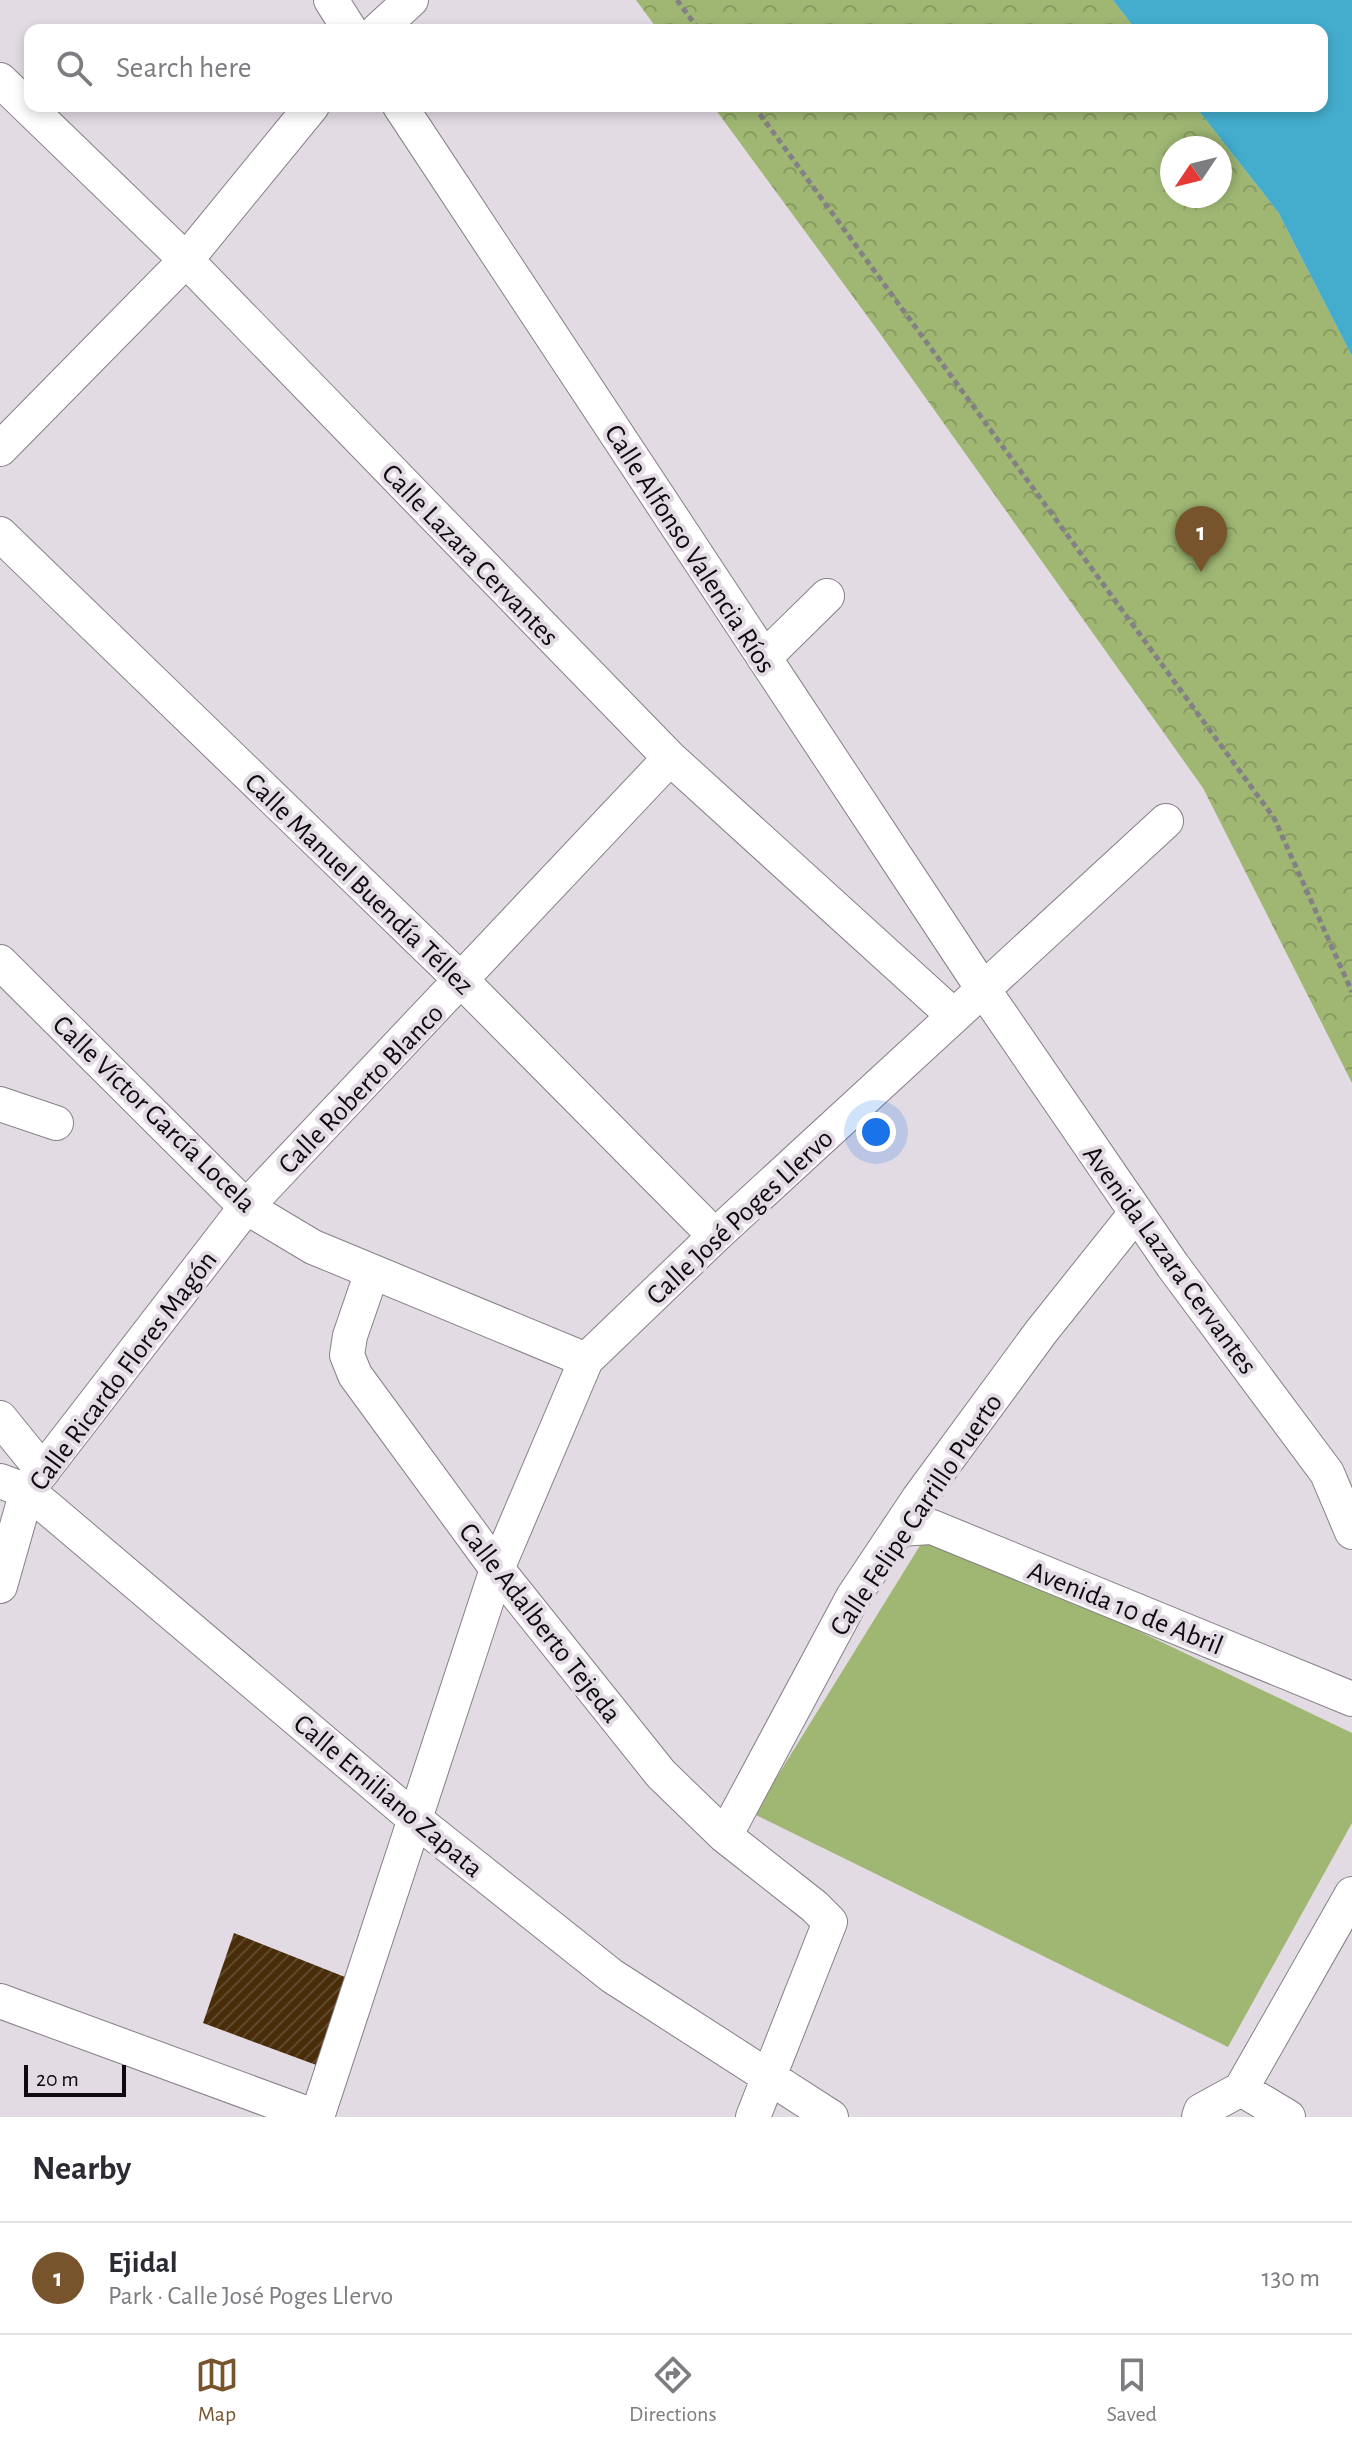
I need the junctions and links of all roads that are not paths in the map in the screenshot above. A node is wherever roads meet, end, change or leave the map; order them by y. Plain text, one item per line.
1 (331, 0) edge
2 (411, 0) edge
3 (346, 24) edge
4 (385, 24) edge
5 (0, 80) edge
6 (24, 103) edge
7 (33, 112) edge
8 (307, 112) edge
9 (404, 112) edge
10 (186, 260) junction
11 (0, 449) edge
12 (0, 534) edge
13 (827, 596) dead end
14 (764, 658) junction
15 (670, 758) junction
16 (1166, 821) dead end
17 (0, 962) edge
18 (462, 981) junction
19 (983, 989) junction
20 (954, 1016) junction
21 (0, 1104) edge
22 (56, 1123) dead end
23 (246, 1207) junction
24 (1136, 1213) junction
25 (715, 1236) junction
26 (372, 1272) junction
27 (586, 1360) junction
28 (0, 1418) edge
29 (23, 1481) edge
30 (898, 1529) junction
31 (1352, 1532) edge
32 (497, 1569) junction
33 (0, 1586) edge
34 (1352, 1699) edge
35 (416, 1820) junction
36 (725, 1836) junction
37 (1352, 1894) edge
38 (0, 2001) edge
39 (768, 2078) junction
40 (1241, 2089) junction
41 (317, 2117) edge
42 (753, 2117) edge
43 (831, 2117) edge
44 (1199, 2117) edge
45 (1288, 2117) edge

1 - 3 street
2 - 4 street
5 - 6 street, Calle Lazara Cervantes
7 - 10 street, Calle Lazara Cervantes
8 - 10 street
9 - 14 street, Calle Alfonso Valencia Ríos
10 - 11 street
10 - 15 street, Calle Lazara Cervantes
12 - 18 street, Calle Manuel Buendía Téllez
13 - 14 street
14 - 19 street, Calle Alfonso Valencia Ríos
15 - 18 street, Calle Roberto Blanco
15 - 20 street, Calle Lazara Cervantes
16 - 19 street, Calle José Poges Llervo
17 - 23 street, Calle Víctor García Locela
18 - 23 street, Calle Roberto Blanco
18 - 25 street, Calle Manuel Buendía Téllez
19 - 20 street, Calle José Poges Llervo
19 - 24 street, Avenida Lazara Cervantes
20 - 25 street, Calle José Poges Llervo
21 - 22 street
23 - 26 street, Calle Víctor García Locela
23 - 29 street, Calle Ricardo Flores Magón
24 - 30 street, Calle Felipe Carrillo Puerto
24 - 31 street, Avenida Lazara Cervantes
25 - 27 street, Calle José Poges Llervo
26 - 27 street, Calle Víctor García Locela
26 - 32 street, Calle Adalberto Tejeda
27 - 32 street, Calle José Poges Llervo
28 - 29 street, Calle Emiliano Zapata
29 - 33 street, Calle Ricardo Flores Magón
29 - 35 street, Calle Emiliano Zapata
30 - 34 street, Avenida 10 de Abril
30 - 36 street, Calle Felipe Carrillo Puerto
32 - 35 street, Calle José Poges Llervo
32 - 36 street, Calle Adalberto Tejeda
35 - 39 street, Calle Emiliano Zapata
35 - 41 street, Calle José Poges Llervo
36 - 39 street, Calle Adalberto Tejeda
37 - 40 street
38 - 41 street
39 - 42 street
39 - 43 street, Calle Emiliano Zapata
40 - 44 street
40 - 45 street

